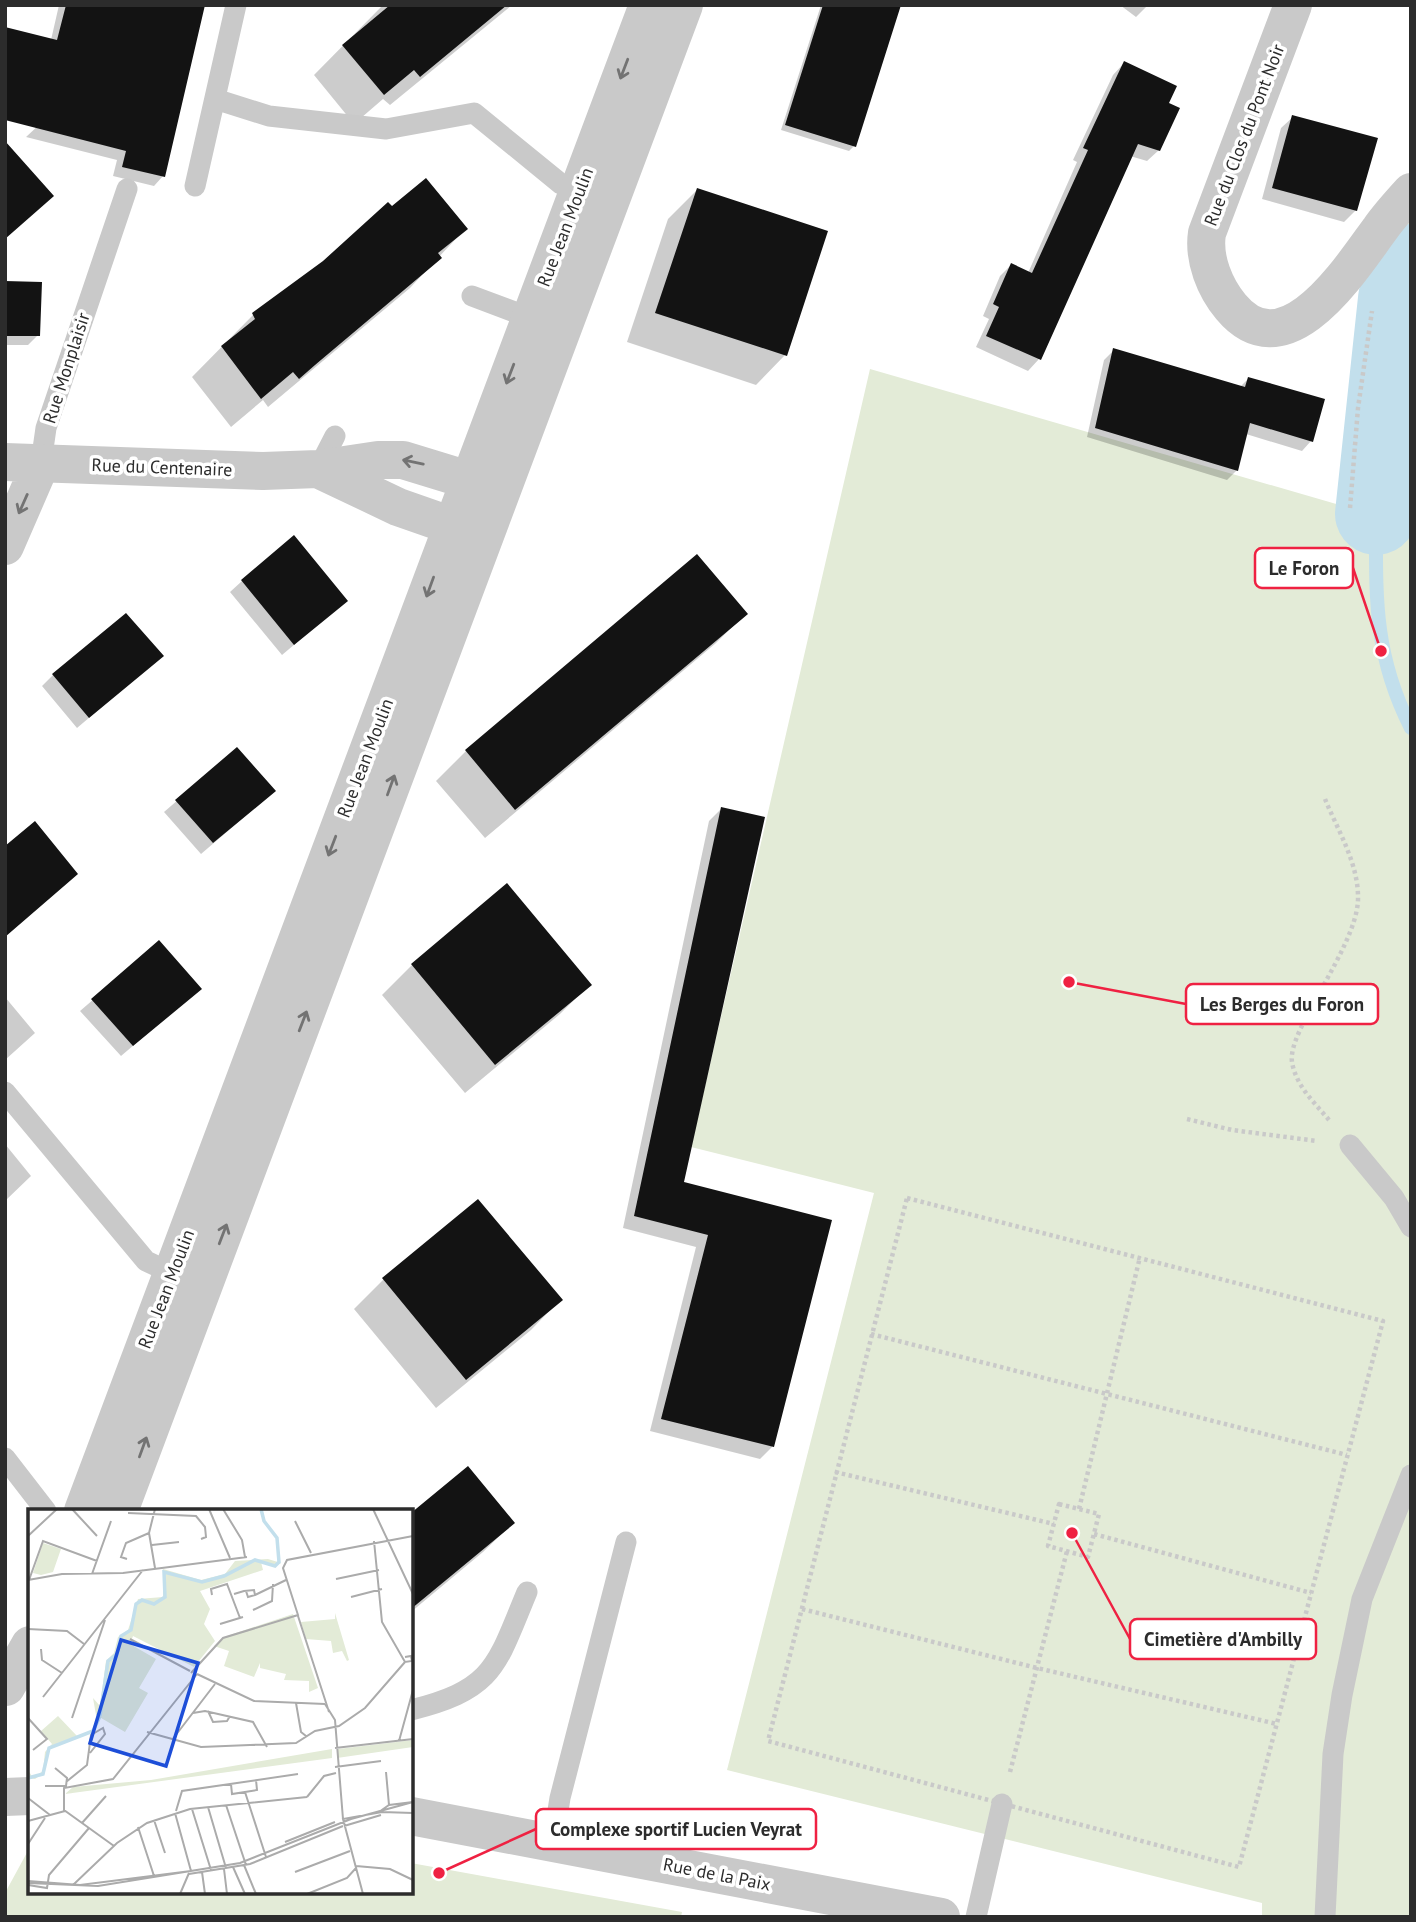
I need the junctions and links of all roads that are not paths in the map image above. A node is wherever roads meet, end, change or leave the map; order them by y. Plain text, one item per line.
1 (236, 5) edge
2 (648, 5) edge
3 (684, 5) edge
4 (1293, 5) edge
5 (215, 99) junction
6 (195, 186) dead end
7 (127, 189) dead end
8 (1411, 192) edge
9 (593, 198) junction
10 (472, 296) dead end
11 (546, 324) junction
12 (335, 436) dead end
13 (23, 463) edge
14 (318, 469) junction
15 (485, 484) junction
16 (468, 531) junction
17 (5, 545) edge
18 (5, 1092) edge
19 (1350, 1145) road end
20 (1411, 1227) edge
21 (188, 1280) junction
22 (5, 1458) edge
23 (1411, 1475) edge
24 (44, 1509) edge
25 (84, 1509) edge
26 (120, 1509) edge
27 (626, 1542) dead end
28 (527, 1592) dead end
29 (28, 1648) edge
30 (6, 1687) edge
31 (28, 1688) edge
32 (413, 1709) edge
33 (28, 1796) edge
34 (5, 1797) edge
35 (1003, 1798) road end
36 (413, 1816) edge
37 (552, 1842) junction
38 (930, 1916) edge
39 (976, 1917) edge
40 (1325, 1917) edge

1 - 5 lane
2 -> 9 street, Rue Jean Moulin
3 - 9 street, Rue Jean Moulin
4 - 8 street, Rue du Clos du Pont Noir
5 - 6 lane
5 - 9 lane
7 - 13 lane, Rue Monplaisir
9 - 11 street, Rue Jean Moulin
10 - 11 lane
11 - 15 street, Rue Jean Moulin
12 - 14 lane
13 - 14 street, Rue du Centenaire
13 -> 17 street, Rue Monplaisir
15 -> 14 street, Rue du Centenaire
14 - 16 street, Rue du Centenaire
15 - 16 street, Rue Jean Moulin
16 - 21 street, Rue Jean Moulin
18 - 21 lane
19 - 20 lane
21 - 25 street, Rue Jean Moulin
26 -> 21 street, Rue Jean Moulin
22 - 24 lane
23 - 40 lane
27 - 37 lane
28 - 32 lane
29 - 30 street
30 - 31 street
33 - 34 street
35 - 39 lane
36 - 37 street, Rue de la Paix
37 - 38 street, Rue de la Paix

